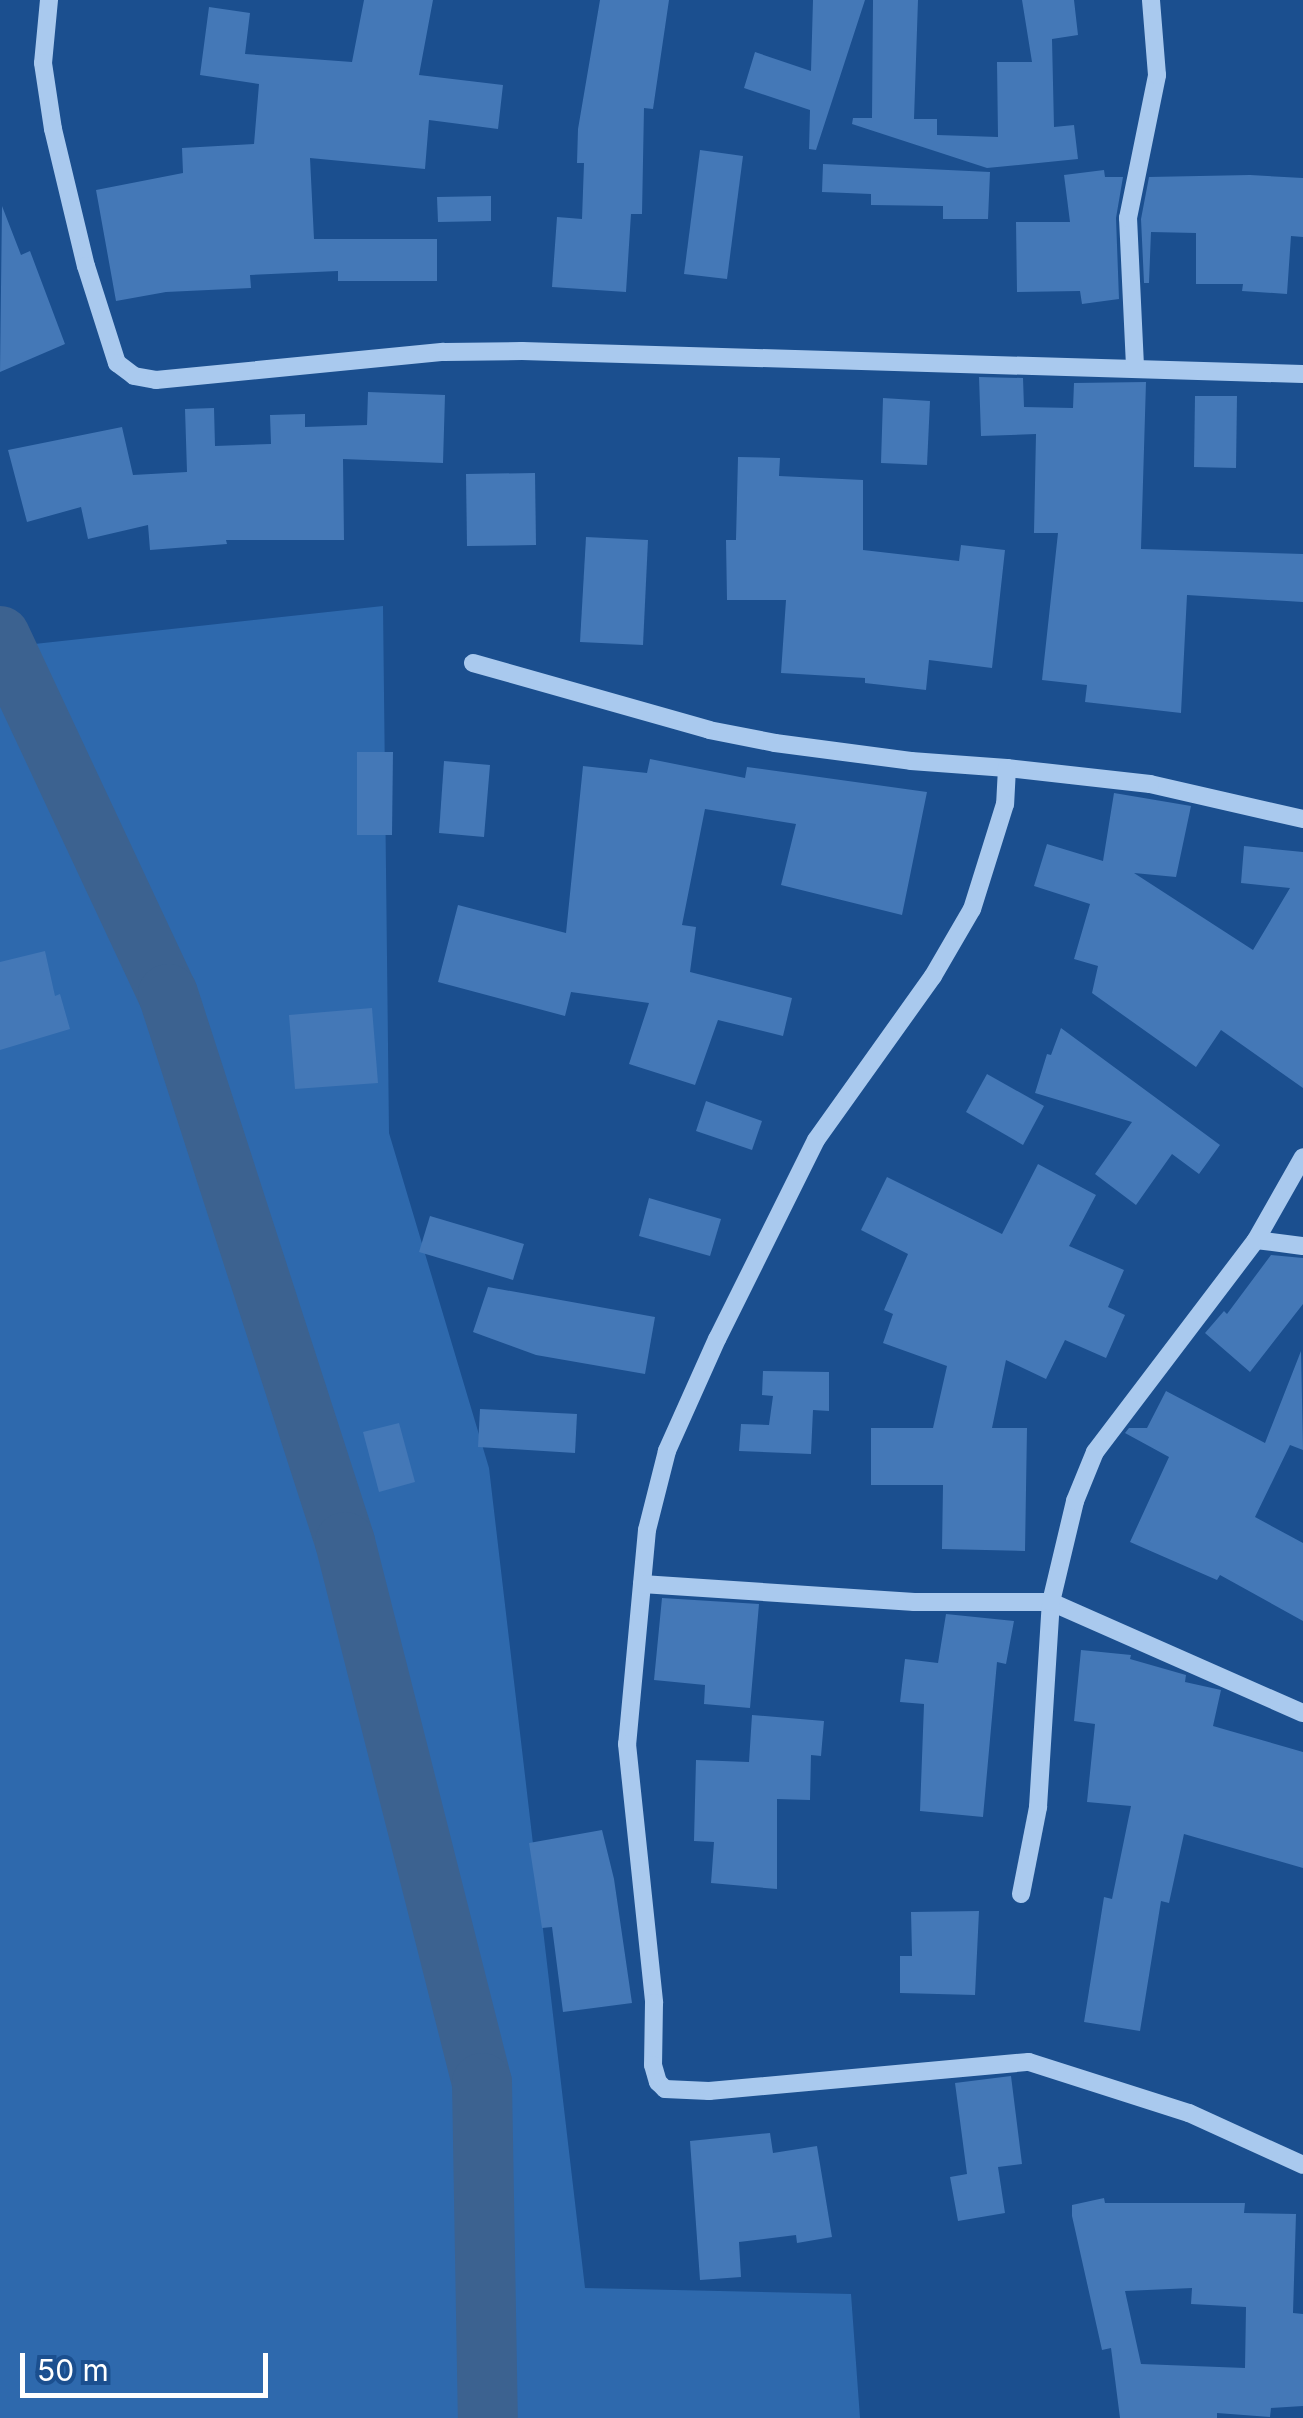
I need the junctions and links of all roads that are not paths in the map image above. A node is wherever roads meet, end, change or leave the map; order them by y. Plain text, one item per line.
1 (49, 0) edge
2 (1152, 0) edge
3 (1135, 366) junction
4 (1303, 374) edge
5 (473, 663) dead end
6 (1007, 768) junction
7 (1303, 819) edge
8 (1303, 1157) edge
9 (1256, 1240) junction
10 (1303, 1246) edge
11 (642, 1584) junction
12 (1051, 1602) junction
13 (1303, 1714) edge
14 (1020, 1894) dead end
15 (1303, 2165) edge

1 - 3 street
2 - 3 street
3 - 4 street
5 - 6 street
6 - 7 street
6 - 11 street
8 - 9 street
9 - 10 street
9 - 12 street
11 - 12 street
11 - 15 street
12 - 13 street
12 - 14 street

